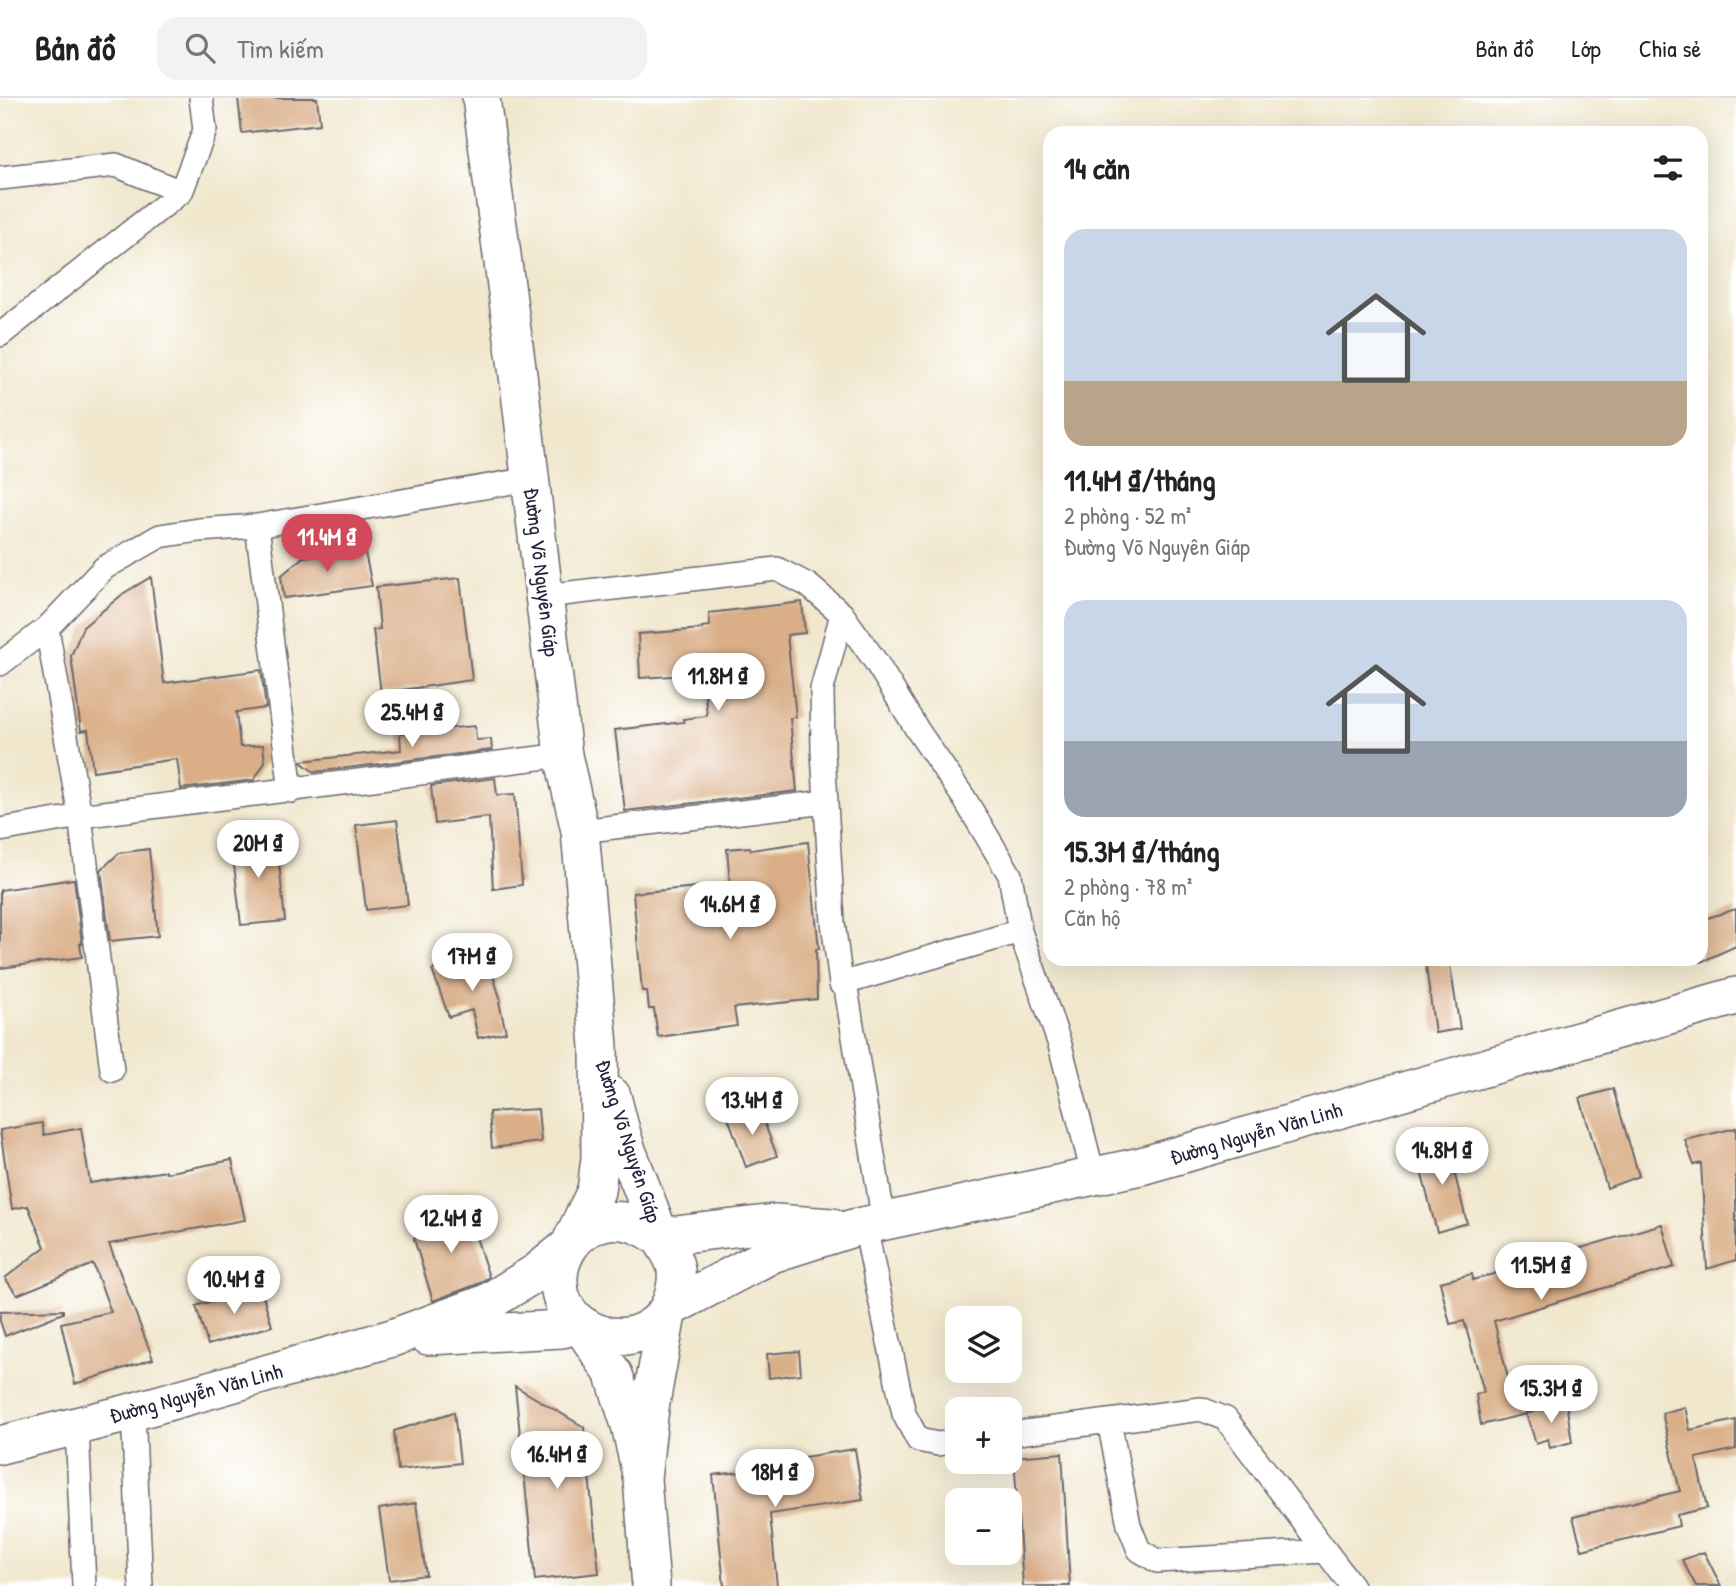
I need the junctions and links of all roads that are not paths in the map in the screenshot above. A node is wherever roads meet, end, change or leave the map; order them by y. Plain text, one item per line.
1 (201, 98) edge
2 (481, 98) edge
3 (0, 178) edge
4 (181, 192) junction
5 (0, 335) edge
6 (530, 479) junction
7 (257, 526) junction
8 (545, 596) junction
9 (842, 614) junction
10 (47, 628) junction
11 (0, 664) edge
12 (564, 755) junction
13 (291, 791) junction
14 (826, 802) junction
15 (80, 816) junction
16 (0, 830) edge
17 (580, 831) junction
18 (1020, 931) junction
19 (845, 982) junction
20 (1736, 996) edge
21 (599, 1046) junction
22 (112, 1070) dead end
23 (1093, 1174) junction
24 (867, 1226) junction
25 (659, 1237) junction
26 (569, 1246) junction
27 (668, 1309) junction
28 (580, 1324) junction
29 (392, 1338) junction
30 (133, 1412) junction
31 (1109, 1421) junction
32 (77, 1425) junction
33 (1022, 1432) edge
34 (945, 1443) edge
35 (0, 1445) edge
36 (642, 1479) junction
37 (1325, 1551) junction
38 (84, 1586) edge
39 (141, 1586) edge
40 (651, 1586) edge
41 (1352, 1586) edge

1 - 4 street
2 - 6 main road, Đường Võ Nguyên Giáp
3 - 4 street
4 - 5 street
6 - 7 street
6 - 8 main road, Đường Võ Nguyên Giáp
7 - 10 street
7 - 13 street
8 - 9 street
8 - 12 main road, Đường Võ Nguyên Giáp
9 - 14 street
9 - 18 street
10 - 11 street
10 - 15 street
12 - 13 street
12 - 17 main road, Đường Võ Nguyên Giáp
13 - 15 street
14 - 17 street
14 - 19 street
15 - 16 street
15 - 22 street
17 - 21 main road, Đường Võ Nguyên Giáp
18 - 19 street
18 - 23 street
19 - 24 street
20 - 23 main road, Đường Nguyễn Văn Linh
21 - 25 main road, Đường Võ Nguyên Giáp
21 - 26 main road, Đường Võ Nguyên Giáp
23 - 24 main road, Đường Nguyễn Văn Linh
24 - 25 main road, Đường Nguyễn Văn Linh
24 - 27 main road, Đường Nguyễn Văn Linh
24 - 34 street
25 - 26 main road
25 - 27 main road
26 - 28 main road
26 - 29 main road, Đường Nguyễn Văn Linh
27 - 28 main road
27 - 36 main road
28 - 29 main road, Đường Nguyễn Văn Linh
28 - 36 main road
29 - 30 main road, Đường Nguyễn Văn Linh
30 - 32 main road, Đường Nguyễn Văn Linh
30 - 39 street
31 - 33 street
31 - 37 street
31 - 37 street
32 - 35 main road, Đường Nguyễn Văn Linh
32 - 38 street
36 - 40 main road
37 - 41 street

